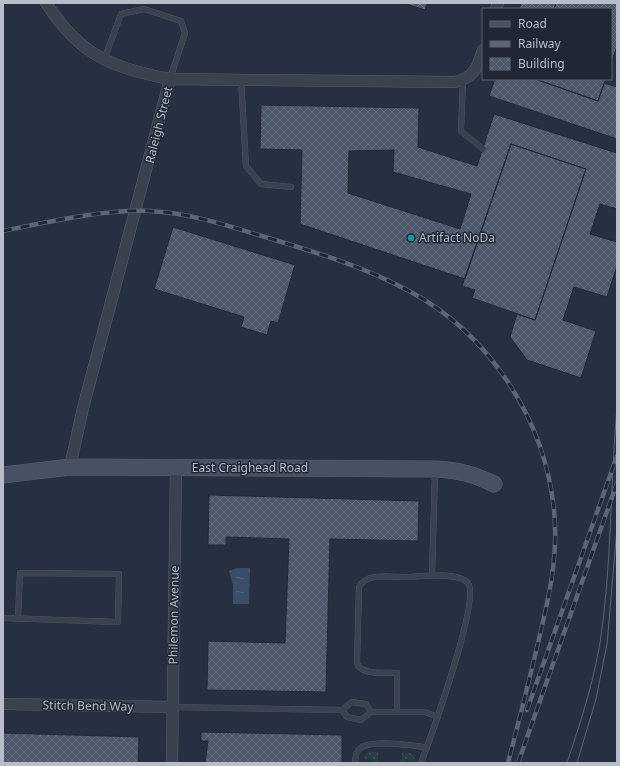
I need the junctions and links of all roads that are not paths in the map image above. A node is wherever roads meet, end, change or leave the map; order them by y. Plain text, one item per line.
1 (46, 3) edge
2 (482, 52) edge
3 (104, 60) junction
4 (170, 79) junction
5 (241, 79) junction
6 (463, 80) junction
7 (482, 149) dead end
8 (292, 186) dead end
9 (70, 467) junction
10 (176, 468) junction
11 (435, 469) junction
12 (3, 475) edge
13 (494, 484) dead end
14 (432, 575) junction
15 (3, 618) edge
16 (18, 618) junction
17 (3, 704) edge
18 (173, 707) junction
19 (342, 710) junction
20 (397, 711) junction
21 (371, 712) junction
22 (438, 717) junction
23 (427, 748) junction
24 (172, 763) edge
25 (355, 763) edge
26 (421, 763) edge

1 - 3 street
2 - 6 street
3 - 4 street
3 - 4 lane
4 - 5 street, Raleigh Street
4 - 9 street, Raleigh Street
5 - 6 street, Raleigh Street
5 - 8 lane
6 - 7 lane
9 - 10 street, East Craighead Road
9 - 12 street, East Craighead Road
10 - 11 street, East Craighead Road
10 - 18 street, Philemon Avenue
11 - 13 street, East Craighead Road
11 - 14 lane
14 - 20 lane
14 - 22 lane
15 - 16 lane
16 - 16 lane
17 - 18 street, Stitch Bend Way
18 - 19 lane
18 - 24 street, Philemon Avenue
19 - 21 lane
19 - 21 lane
20 - 21 lane
20 - 22 lane
22 - 23 lane
23 - 25 lane
23 - 26 lane

